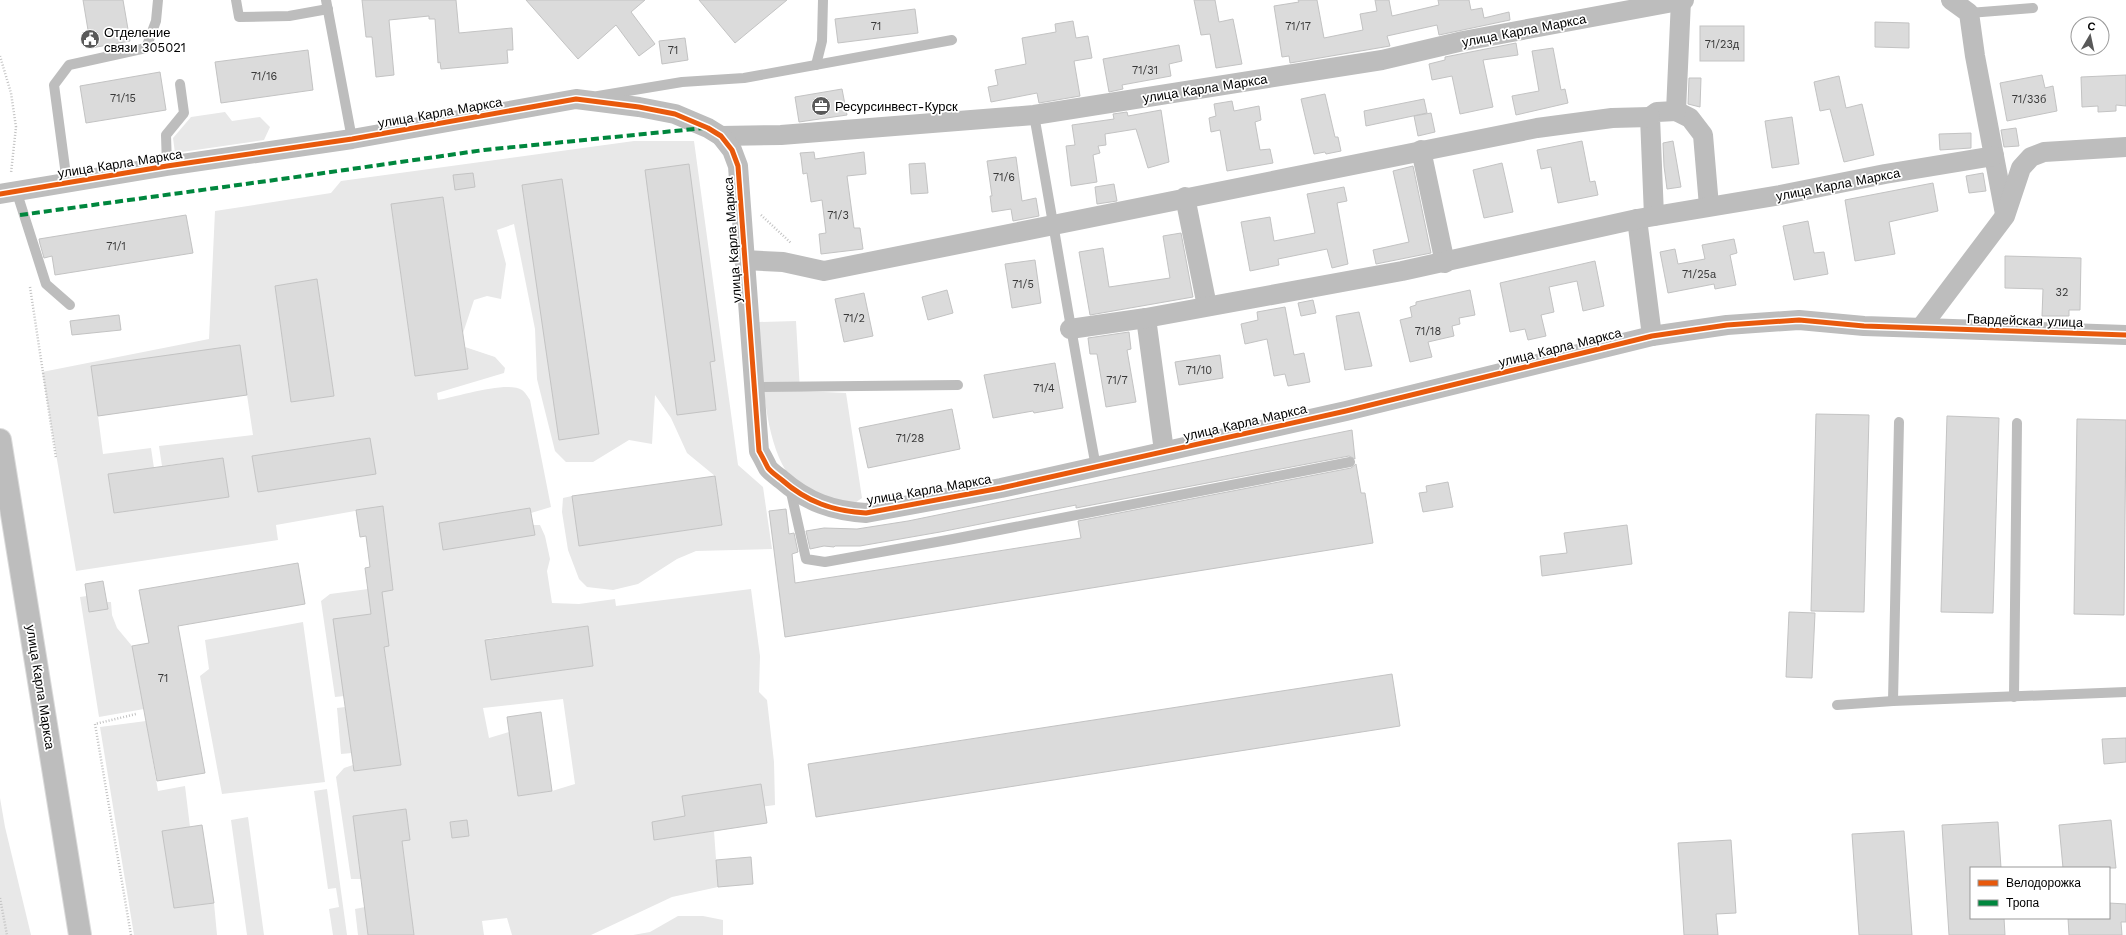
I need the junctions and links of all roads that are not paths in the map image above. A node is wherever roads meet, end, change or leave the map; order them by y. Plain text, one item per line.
1 (158, 0) edge
2 (236, 0) edge
3 (823, 0) edge
4 (1681, 0) edge
5 (1684, 0) edge
6 (1951, 0) edge
7 (327, 4) edge
8 (2033, 8) dead end
9 (1969, 13) junction
10 (952, 40) dead end
11 (816, 65) junction
12 (180, 84) dead end
13 (576, 99) junction
14 (1676, 111) junction
15 (1034, 115) junction
16 (1650, 117) junction
17 (721, 136) junction
18 (352, 139) junction
19 (2126, 147) edge
20 (1422, 150) junction
21 (1994, 156) junction
22 (167, 166) junction
23 (67, 183) junction
24 (8, 192) edge
25 (1185, 197) junction
26 (1709, 206) junction
27 (2005, 216) junction
28 (1646, 217) junction
29 (1054, 224) junction
30 (744, 260) junction
31 (1445, 263) junction
32 (70, 306) dead end
33 (1207, 306) junction
34 (1146, 318) junction
35 (1922, 326) junction
36 (1070, 328) junction
37 (2126, 335) edge
38 (1652, 336) junction
39 (958, 385) dead end
40 (753, 387) junction
41 (1899, 422) dead end
42 (2018, 423) dead end
43 (0, 440) edge
44 (1164, 451) junction
45 (1350, 462) dead end
46 (1096, 467) junction
47 (790, 487) junction
48 (2126, 692) edge
49 (2014, 697) junction
50 (1893, 701) junction
51 (1837, 705) dead end
52 (80, 935) edge

1 - 23 lane
2 - 7 lane
3 - 11 lane
4 - 5 street, улица Карла Маркса
4 - 14 street
4 - 15 street, улица Карла Маркса
6 - 9 street
7 - 18 lane
8 - 9 lane
9 - 21 street
10 - 11 lane
11 - 13 lane
12 - 22 lane
13 - 17 street, улица Карла Маркса
13 - 18 street, улица Карла Маркса
14 - 16 street, улица Карла Маркса
14 - 26 street
15 - 17 street, улица Карла Маркса
15 - 29 lane
16 - 20 street, улица Карла Маркса
16 - 28 street
17 - 30 street, улица Карла Маркса
18 - 22 street, улица Карла Маркса
19 - 27 street
20 - 25 street, улица Карла Маркса
20 - 31 street
21 - 26 street, улица Карла Маркса
21 - 27 street
22 - 23 street, улица Карла Маркса
23 - 24 street, улица Карла Маркса
24 - 32 lane
25 - 29 street, улица Карла Маркса
25 - 33 street
26 - 28 street, улица Карла Маркса
27 - 35 street
28 - 31 street, улица Карла Маркса
28 - 38 street
29 - 30 street, улица Карла Маркса
29 - 36 lane
30 - 40 street, улица Карла Маркса
31 - 33 street, улица Карла Маркса
33 - 34 street, улица Карла Маркса
34 - 36 street, улица Карла Маркса
34 - 44 street
35 - 37 street, Гвардейская улица
35 - 38 street, улица Карла Маркса
36 - 46 lane
38 - 44 street, улица Карла Маркса
39 - 40 lane
40 - 47 street, улица Карла Маркса
41 - 50 lane
42 - 49 lane
43 - 52 main road, улица Карла Маркса
44 - 46 street, улица Карла Маркса
45 - 47 lane
46 - 47 street, улица Карла Маркса
48 - 49 lane
49 - 50 lane
50 - 51 lane

